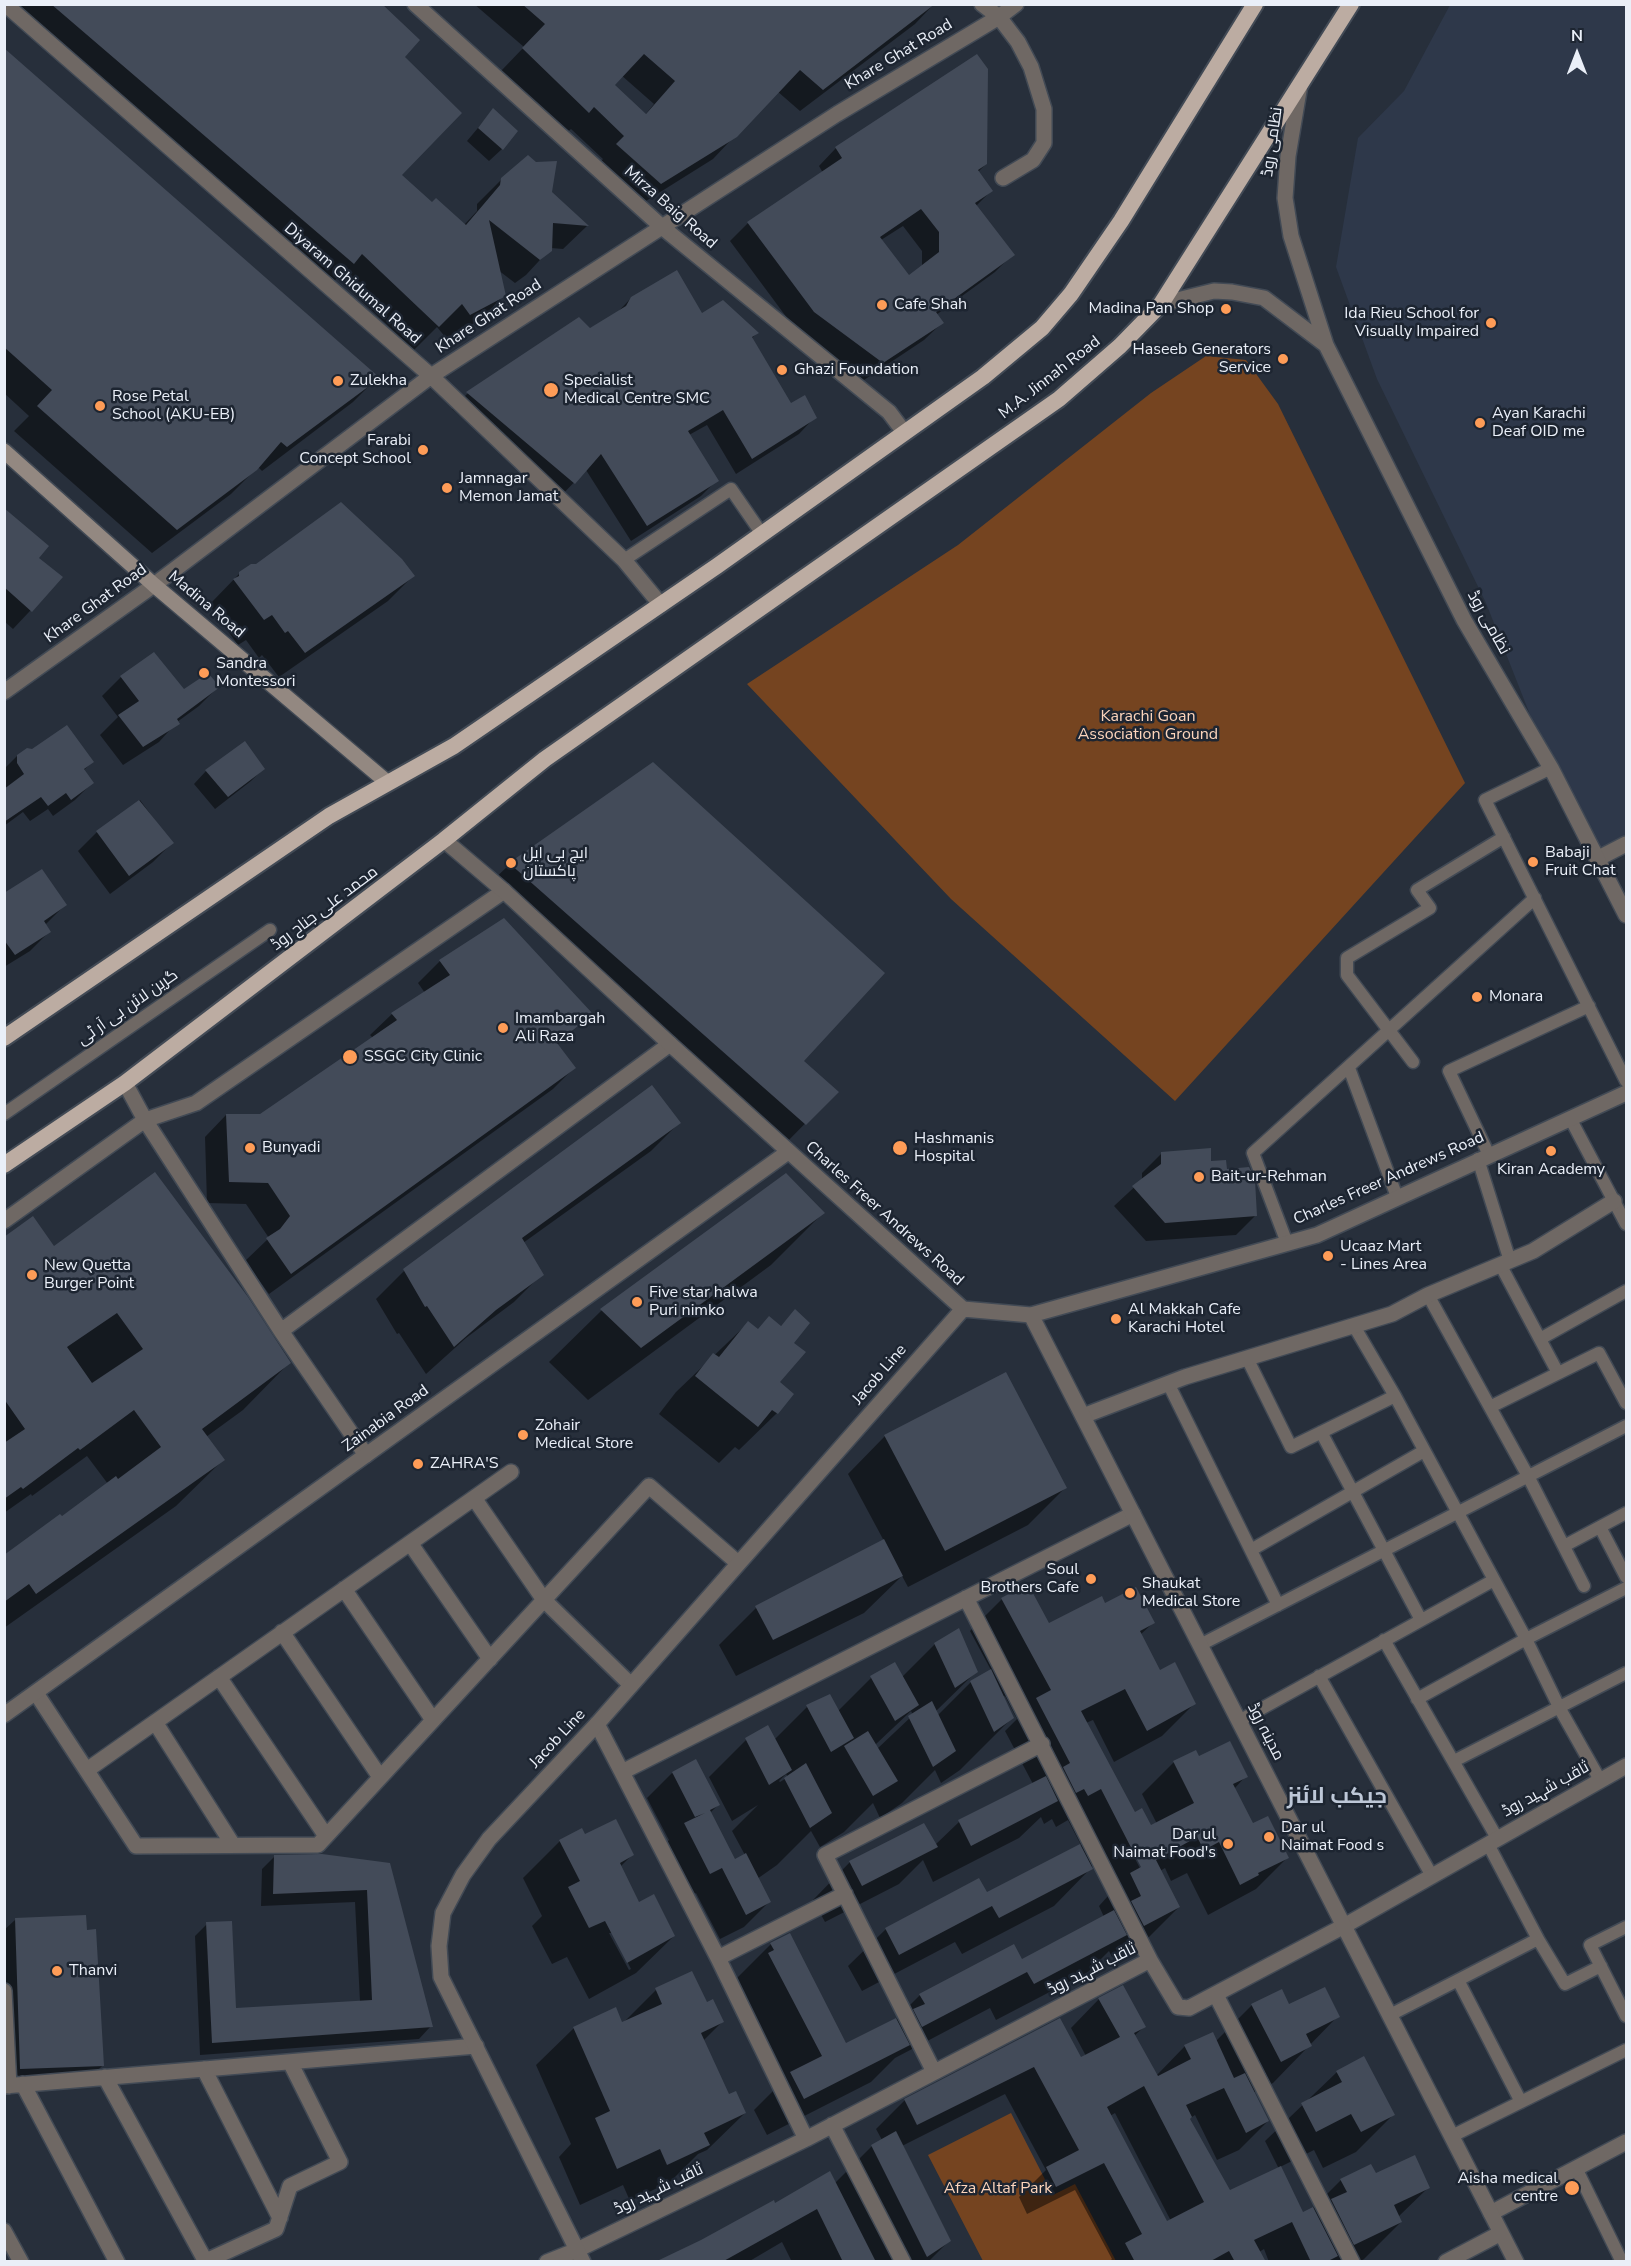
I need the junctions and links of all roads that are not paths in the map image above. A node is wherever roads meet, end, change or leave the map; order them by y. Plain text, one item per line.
1 (5, 4) edge
2 (415, 4) edge
3 (982, 4) edge
4 (1016, 4) edge
5 (1255, 4) edge
6 (1351, 4) edge
7 (999, 17) junction
8 (1300, 84) junction
9 (1003, 178) dead end
10 (662, 227) junction
11 (1161, 304) junction
12 (1326, 345) junction
13 (431, 376) junction
14 (904, 432) junction
15 (4, 451) edge
16 (762, 534) junction
17 (624, 560) junction
18 (154, 585) junction
19 (661, 605) junction
20 (663, 676) joint
21 (4, 692) edge
22 (1551, 768) junction
23 (388, 783) junction
24 (1504, 837) junction
25 (444, 840) junction
26 (1626, 844) edge
27 (1598, 859) junction
28 (504, 891) junction
29 (1535, 898) junction
30 (1626, 915) edge
31 (270, 930) dead end
32 (1588, 1006) junction
33 (1390, 1031) junction
34 (4, 1038) edge
35 (670, 1044) junction
36 (1413, 1062) dead end
37 (1349, 1068) junction
38 (1626, 1081) edge
39 (125, 1083) junction
40 (1626, 1093) edge
41 (4, 1114) edge
42 (1570, 1118) junction
43 (145, 1120) junction
44 (788, 1152) junction
45 (1483, 1157) junction
46 (4, 1165) edge
47 (1397, 1197) junction
48 (1614, 1201) junction
49 (4, 1221) edge
50 (1626, 1224) edge
51 (1287, 1243) junction
52 (1505, 1263) junction
53 (1626, 1291) edge
54 (1428, 1295) junction
55 (963, 1309) junction
56 (1031, 1315) junction
57 (1354, 1326) junction
58 (281, 1331) junction
59 (1540, 1339) junction
60 (1247, 1358) junction
61 (1558, 1373) junction
62 (1168, 1383) junction
63 (1395, 1396) junction
64 (1626, 1403) edge
65 (1490, 1407) junction
66 (1083, 1416) junction
67 (1626, 1426) edge
68 (1321, 1432) junction
69 (1424, 1451) junction
70 (366, 1455) junction
71 (511, 1472) dead end
72 (1528, 1476) junction
73 (1352, 1491) junction
74 (474, 1498) junction
75 (1458, 1513) junction
76 (1626, 1513) edge
77 (1133, 1514) junction
78 (1600, 1527) junction
79 (410, 1543) junction
80 (1564, 1546) junction
81 (1251, 1550) junction
82 (1383, 1550) junction
83 (738, 1563) junction
84 (1626, 1577) edge
85 (1494, 1580) junction
86 (1584, 1586) dead end
87 (1626, 1588) edge
88 (344, 1589) junction
89 (966, 1598) junction
90 (544, 1600) junction
91 (1278, 1605) junction
92 (1421, 1620) junction
93 (282, 1632) junction
94 (1384, 1640) junction
95 (1526, 1640) junction
96 (1200, 1645) junction
97 (490, 1659) junction
98 (1626, 1673) edge
99 (1319, 1676) junction
100 (219, 1677) junction
101 (631, 1685) junction
102 (36, 1693) junction
103 (1417, 1699) junction
104 (1560, 1709) junction
105 (4, 1716) edge
106 (433, 1720) junction
107 (1239, 1721) junction
108 (155, 1722) junction
109 (597, 1724) junction
110 (1042, 1744) junction
111 (1454, 1761) junction
112 (1626, 1766) edge
113 (87, 1770) junction
114 (622, 1772) junction
115 (380, 1777) junction
116 (1600, 1780) junction
117 (326, 1836) junction
118 (1493, 1841) junction
119 (233, 1845) junction
120 (1432, 1876) junction
121 (845, 1894) junction
122 (1344, 1926) junction
123 (1626, 1927) edge
124 (1538, 1939) junction
125 (718, 1958) junction
126 (1150, 1960) junction
127 (1601, 1966) junction
128 (1458, 1980) junction
129 (4, 1991) edge
130 (1216, 1995) junction
131 (1390, 2015) junction
132 (1626, 2016) edge
133 (476, 2046) junction
134 (1626, 2050) edge
135 (290, 2062) junction
136 (204, 2069) junction
137 (934, 2072) junction
138 (105, 2077) junction
139 (12, 2085) edge
140 (1521, 2102) junction
141 (832, 2125) junction
142 (1452, 2136) junction
143 (806, 2139) junction
144 (1626, 2142) edge
145 (1576, 2168) junction
146 (1491, 2213) junction
147 (280, 2218) junction
148 (1501, 2233) junction
149 (7, 2241) edge
150 (580, 2256) edge
151 (206, 2261) edge
152 (21, 2262) edge
153 (117, 2262) edge
154 (547, 2262) edge
155 (903, 2262) edge
156 (1352, 2262) edge
157 (1446, 2262) edge
158 (1516, 2262) edge
159 (1622, 2262) edge

1 - 13 street, Diyaram Ghidumal Road
2 - 10 street, Mirza Baig Road
3 - 7 street
4 - 7 street, Khare Ghat Road
5 - 14 highway
6 - 8 highway, M.A. Jinnah Road
7 - 9 street
7 - 10 street, Khare Ghat Road
8 - 11 highway, M.A. Jinnah Road
8 - 12 street, نظامی روڈ
10 - 13 street, Khare Ghat Road
10 - 14 street, Mirza Baig Road
11 - 12 street, نظامی روڈ
11 - 20 highway, M.A. Jinnah Road
12 - 22 street, نظامی روڈ
13 - 17 street, Diyaram Ghidumal Road
13 - 18 street, Khare Ghat Road
14 - 16 highway
15 - 18 main road, Madina Road
16 - 17 lane
16 - 19 highway
17 - 19 street, Diyaram Ghidumal Road
18 - 21 street, Khare Ghat Road
18 - 23 main road, Madina Road
19 - 23 highway
20 - 25 highway, محمد علی جناح روڈ
22 - 24 lane
22 - 27 street, نظامی روڈ
23 - 34 highway
24 - 29 lane
24 - 33 lane
25 - 28 street, Charles Freer Andrews Road
25 - 39 highway, محمد علی جناح روڈ
26 - 27 street
27 - 30 street, نظامی روڈ
28 - 35 street, Charles Freer Andrews Road
28 - 43 street
29 - 32 lane
29 - 33 lane
31 - 41 lane, گرین لائن بی آر ٹی
32 - 38 lane
32 - 45 lane
33 - 36 lane
33 - 37 lane
35 - 44 street, Charles Freer Andrews Road
35 - 58 street
37 - 47 lane
37 - 51 lane
39 - 43 street
39 - 46 highway, محمد علی جناح روڈ
40 - 42 street, Charles Freer Andrews Road
42 - 45 street, Charles Freer Andrews Road
42 - 48 lane
43 - 49 street
43 - 58 street
44 - 55 street, Charles Freer Andrews Road
44 - 70 street, Zainabia Road
45 - 47 street, Charles Freer Andrews Road
45 - 52 lane
47 - 51 street, Charles Freer Andrews Road
48 - 50 lane
48 - 52 street
51 - 56 street, Charles Freer Andrews Road
52 - 54 street
52 - 59 lane
53 - 59 lane
54 - 57 street
54 - 65 lane
55 - 56 street, Charles Freer Andrews Road
55 - 83 street, Jacob Line
56 - 66 street, مدینہ روڈ
57 - 60 street
57 - 63 lane
58 - 70 street
59 - 61 lane
60 - 62 street
60 - 68 lane
61 - 64 lane
61 - 65 lane
62 - 66 street
62 - 81 lane
63 - 68 lane
63 - 69 lane
65 - 72 lane
66 - 77 street, مدینہ روڈ
67 - 72 lane
68 - 73 lane
69 - 73 lane
69 - 75 lane
70 - 102 street, Zainabia Road
71 - 74 street
72 - 75 lane
72 - 80 lane
73 - 81 lane
73 - 82 lane
74 - 79 street
74 - 90 street
75 - 82 lane
75 - 85 lane
76 - 78 lane
77 - 89 street
77 - 96 street, مدینہ روڈ
78 - 80 lane
78 - 84 lane
79 - 88 street
79 - 97 street
80 - 86 lane
81 - 91 lane
82 - 91 lane
82 - 92 lane
83 - 90 street
83 - 101 street, Jacob Line
85 - 92 lane
85 - 95 lane
87 - 95 lane
88 - 93 street
88 - 106 street
89 - 110 street
89 - 114 street
90 - 97 street
90 - 101 street
91 - 96 lane
92 - 94 lane
93 - 100 street
93 - 115 street
94 - 99 lane
94 - 103 lane
95 - 103 lane
95 - 104 lane
96 - 107 street, مدینہ روڈ
97 - 106 street
98 - 104 lane
99 - 107 lane
99 - 120 lane
100 - 108 street
100 - 117 street
101 - 109 street, Jacob Line
102 - 105 street, Zainabia Road
102 - 113 street
103 - 111 lane
104 - 111 lane
104 - 116 lane
106 - 115 street
107 - 122 street, مدینہ روڈ
108 - 113 street
108 - 119 street
109 - 114 street
109 - 133 street, Jacob Line
110 - 121 street
110 - 126 street
111 - 118 lane
112 - 116 street, ثاقب شہید روڈ
113 - 119 street
114 - 125 street
115 - 117 street
116 - 118 street, ثاقب شہید روڈ
117 - 119 street
118 - 120 street, ثاقب شہید روڈ
118 - 124 lane
120 - 122 street, ثاقب شہید روڈ
121 - 125 street
121 - 137 street
122 - 130 street, ثاقب شہید روڈ
122 - 131 street, مدینہ روڈ
123 - 127 lane
124 - 127 lane
124 - 128 lane
125 - 143 street
126 - 130 street, ثاقب شہید روڈ
126 - 137 street, ثاقب شہید روڈ
127 - 132 lane
128 - 131 lane
128 - 140 lane
129 - 139 street
130 - 156 street
131 - 142 street, مدینہ روڈ
133 - 135 street
133 - 150 street, Jacob Line
134 - 140 lane
135 - 136 street
135 - 147 street
136 - 138 street
136 - 147 street
137 - 141 street, ثاقب شہید روڈ
138 - 139 street
138 - 151 street
139 - 153 street
140 - 142 lane
141 - 143 street, ثاقب شہید روڈ
141 - 155 street
142 - 146 street, مدینہ روڈ
143 - 150 street, ثاقب شہید روڈ
144 - 145 street
145 - 146 street
145 - 159 lane
146 - 148 street, مدینہ روڈ
147 - 151 street
148 - 157 street
148 - 158 street, مدینہ روڈ
149 - 152 street
150 - 154 street, ثاقب شہید روڈ

